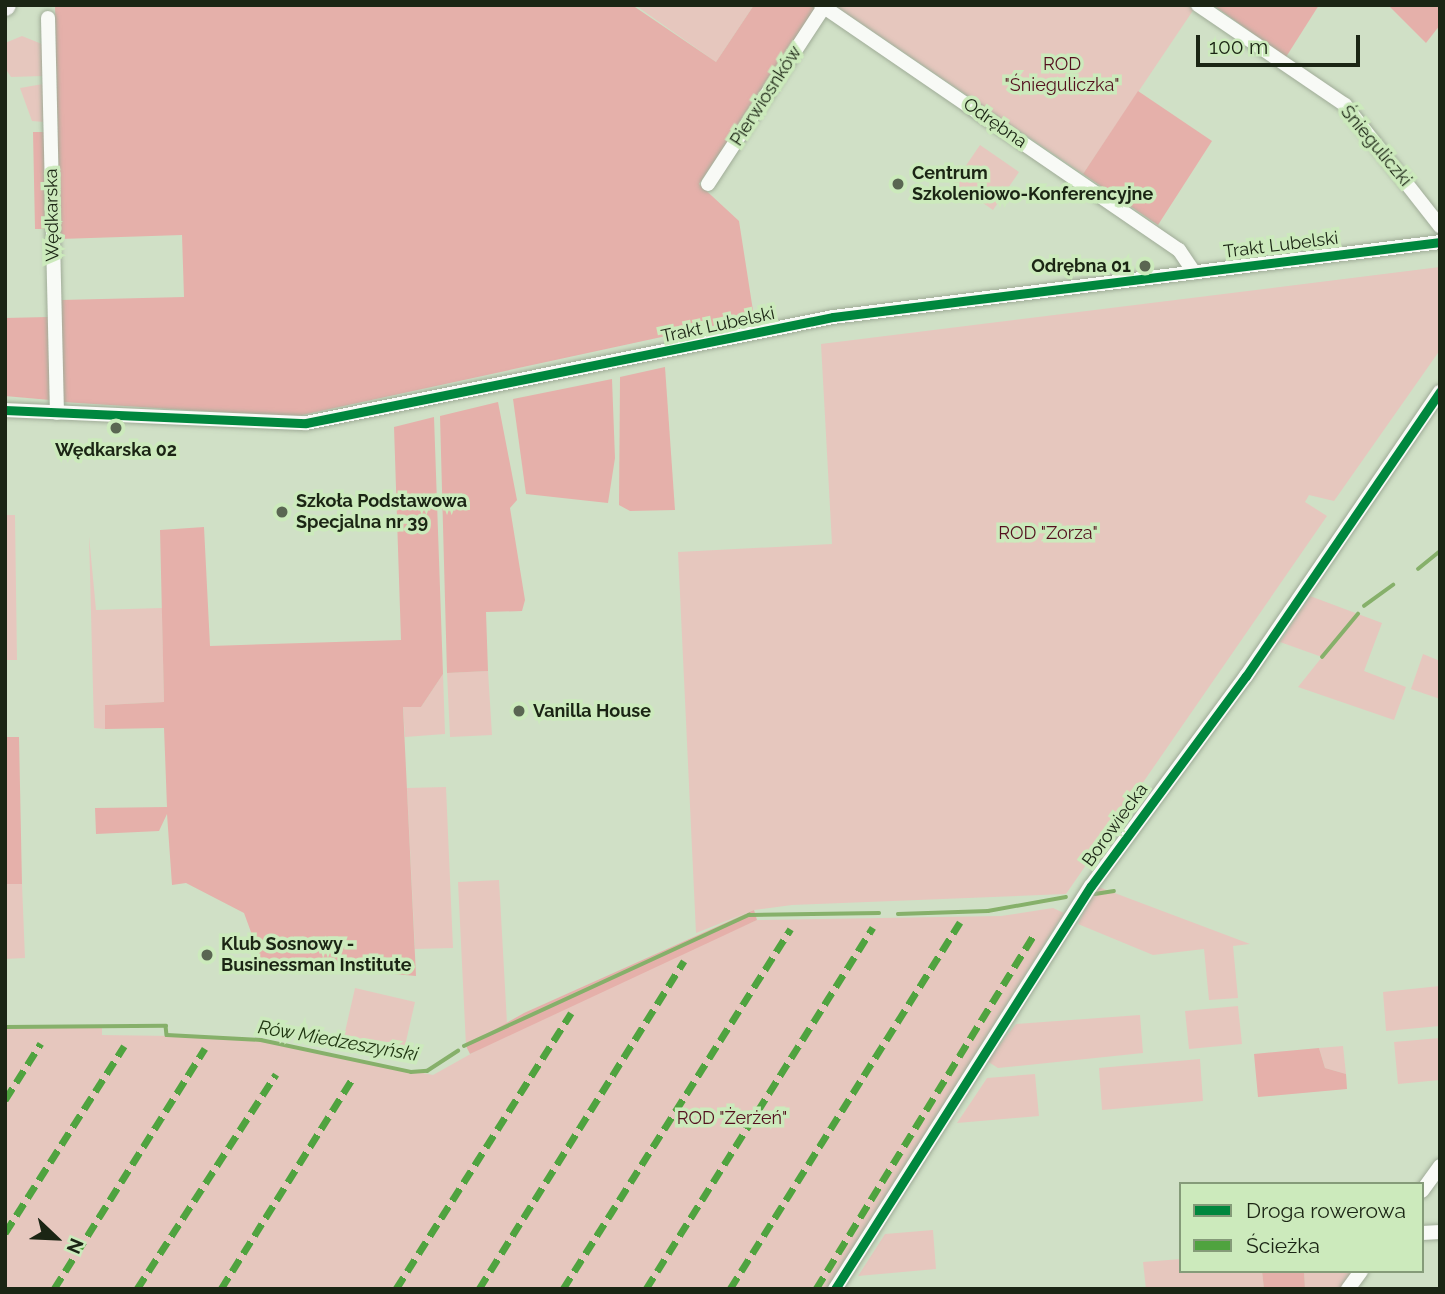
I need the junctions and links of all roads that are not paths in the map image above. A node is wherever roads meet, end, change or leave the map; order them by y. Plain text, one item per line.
1 (1198, 5) edge
2 (823, 6) edge
3 (48, 18) dead end
4 (708, 184) dead end
5 (1440, 226) edge
6 (1440, 242) edge
7 (1194, 272) junction
8 (1440, 393) edge
9 (5, 410) edge
10 (57, 413) junction
11 (1440, 1166) edge
12 (1424, 1188) edge
13 (1360, 1273) edge
14 (835, 1289) edge
15 (1348, 1289) edge

1 - 5 street, Śnieguliczki
2 - 4 street, Pierwiosnków
2 - 7 street, Odrębna
3 - 10 street, Wędkarska
6 - 7 street, Trakt Lubelski
7 - 10 street, Trakt Lubelski
8 - 14 street, Borowiecka
9 - 10 street, Trakt Lubelski
11 - 12 street
13 - 15 street

